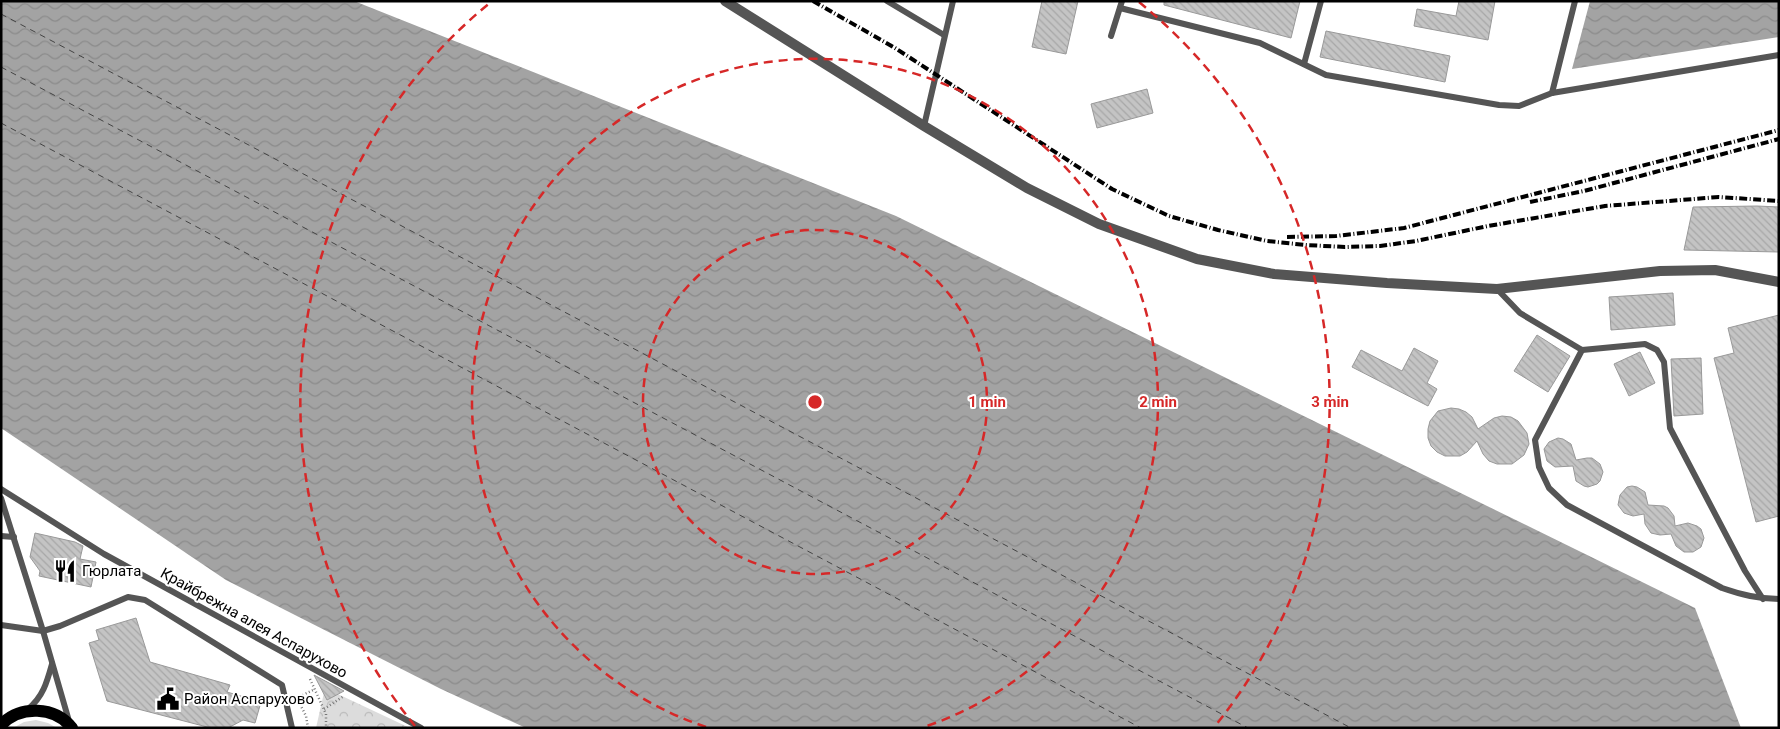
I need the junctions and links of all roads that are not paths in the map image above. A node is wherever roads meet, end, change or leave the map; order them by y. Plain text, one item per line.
1 (725, 1) edge
2 (886, 1) edge
3 (953, 1) edge
4 (1321, 1) edge
5 (1575, 1) edge
6 (1121, 5) edge
7 (944, 35) junction
8 (1111, 36) dead end
9 (1779, 55) edge
10 (1304, 64) junction
11 (1552, 93) junction
12 (924, 126) junction
13 (1779, 282) edge
14 (1497, 289) junction
15 (1582, 350) junction
16 (1, 489) edge
17 (1, 498) edge
18 (3, 507) edge
19 (1, 536) edge
20 (14, 537) junction
21 (1764, 599) junction
22 (1779, 599) edge
23 (1, 625) edge
24 (43, 631) junction
25 (52, 662) junction
26 (20, 713) junction
27 (1, 715) edge
28 (1, 725) edge
29 (71, 727) edge
30 (292, 728) edge
31 (421, 728) edge

1 - 12 street
2 - 7 lane
3 - 7 lane
4 - 10 lane
5 - 11 lane
6 - 8 lane
6 - 10 lane
7 - 12 lane
9 - 11 lane
10 - 11 lane
12 - 14 street
13 - 14 street
14 - 15 lane
15 - 21 lane
15 - 21 lane
16 - 31 lane, Крайбрежна алея Аспарухово
17 - 18 lane
18 - 20 lane
19 - 20 lane
20 - 24 lane
21 - 22 lane
23 - 24 lane
24 - 25 lane
24 - 30 lane
25 - 26 lane
25 - 29 lane
26 - 27 main road
26 - 28 main road
26 - 29 main road

